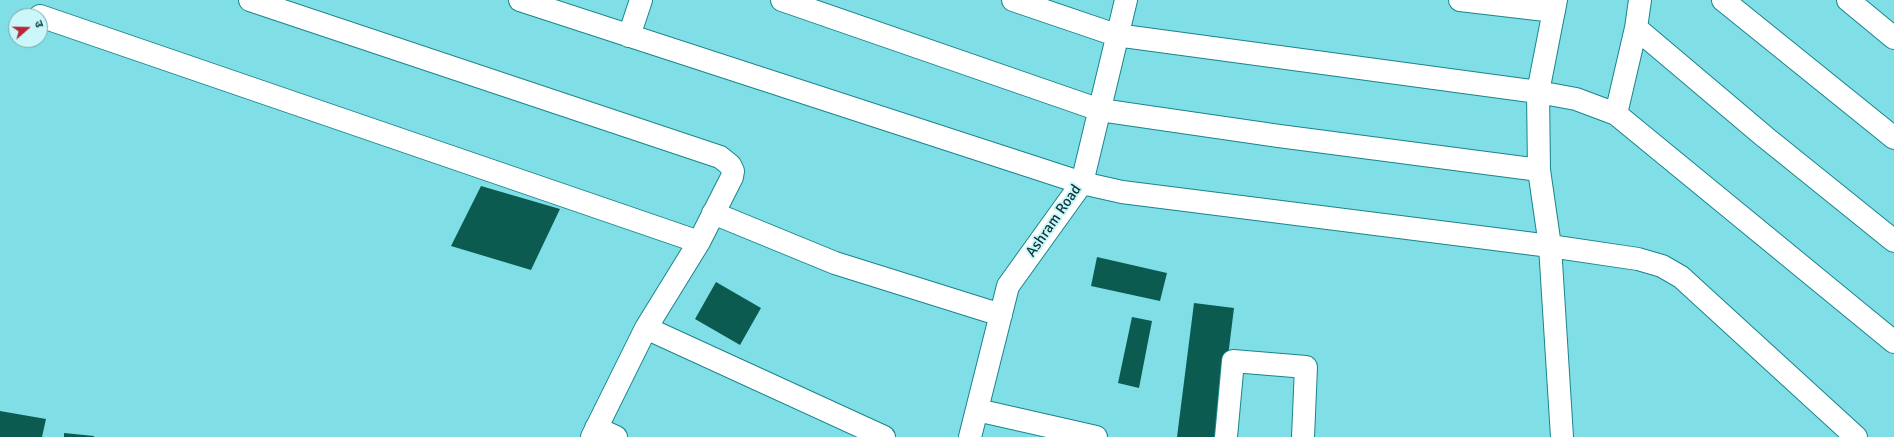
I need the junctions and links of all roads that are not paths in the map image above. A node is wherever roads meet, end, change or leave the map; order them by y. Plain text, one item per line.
1 (250, 0) edge
2 (520, 0) edge
3 (641, 0) edge
4 (782, 0) edge
5 (1013, 0) edge
6 (1126, 0) edge
7 (1460, 0) edge
8 (1640, 0) edge
9 (1723, 0) edge
10 (1848, 0) edge
11 (1555, 5) edge
12 (48, 19) edge
13 (1636, 28) junction
14 (1116, 35) junction
15 (629, 36) junction
16 (1894, 38) edge
17 (1538, 92) junction
18 (1100, 110) junction
19 (1616, 114) junction
20 (1894, 138) edge
21 (1539, 170) junction
22 (1082, 183) junction
23 (713, 213) junction
24 (1894, 241) edge
25 (699, 242) junction
26 (1550, 246) junction
27 (1001, 314) junction
28 (646, 328) junction
29 (1894, 342) edge
30 (977, 410) junction
31 (594, 433) edge
32 (616, 437) edge
33 (884, 437) edge
34 (970, 437) edge
35 (1096, 437) edge
36 (1226, 437) edge
37 (1303, 437) edge
38 (1562, 437) edge
39 (1856, 437) edge

1 - 23 street
2 - 15 street
3 - 15 street
4 - 18 street
5 - 14 street
6 - 14 street, Ashram Road
7 - 11 street
8 - 13 street
9 - 20 street
10 - 16 street
11 - 17 street
12 - 25 street
13 - 19 street
13 - 24 street
14 - 17 street
14 - 18 street, Ashram Road
15 - 22 street
17 - 19 street
17 - 21 street
18 - 21 street
18 - 22 street, Ashram Road
19 - 29 street
21 - 26 street
22 - 26 street
22 - 27 street, Ashram Road
23 - 25 street
23 - 27 street
25 - 28 street
26 - 38 street
26 - 39 street
27 - 30 street, Ashram Road
28 - 31 street
28 - 33 street
30 - 34 street, Ashram Road
30 - 35 street
31 - 32 street
36 - 37 street

